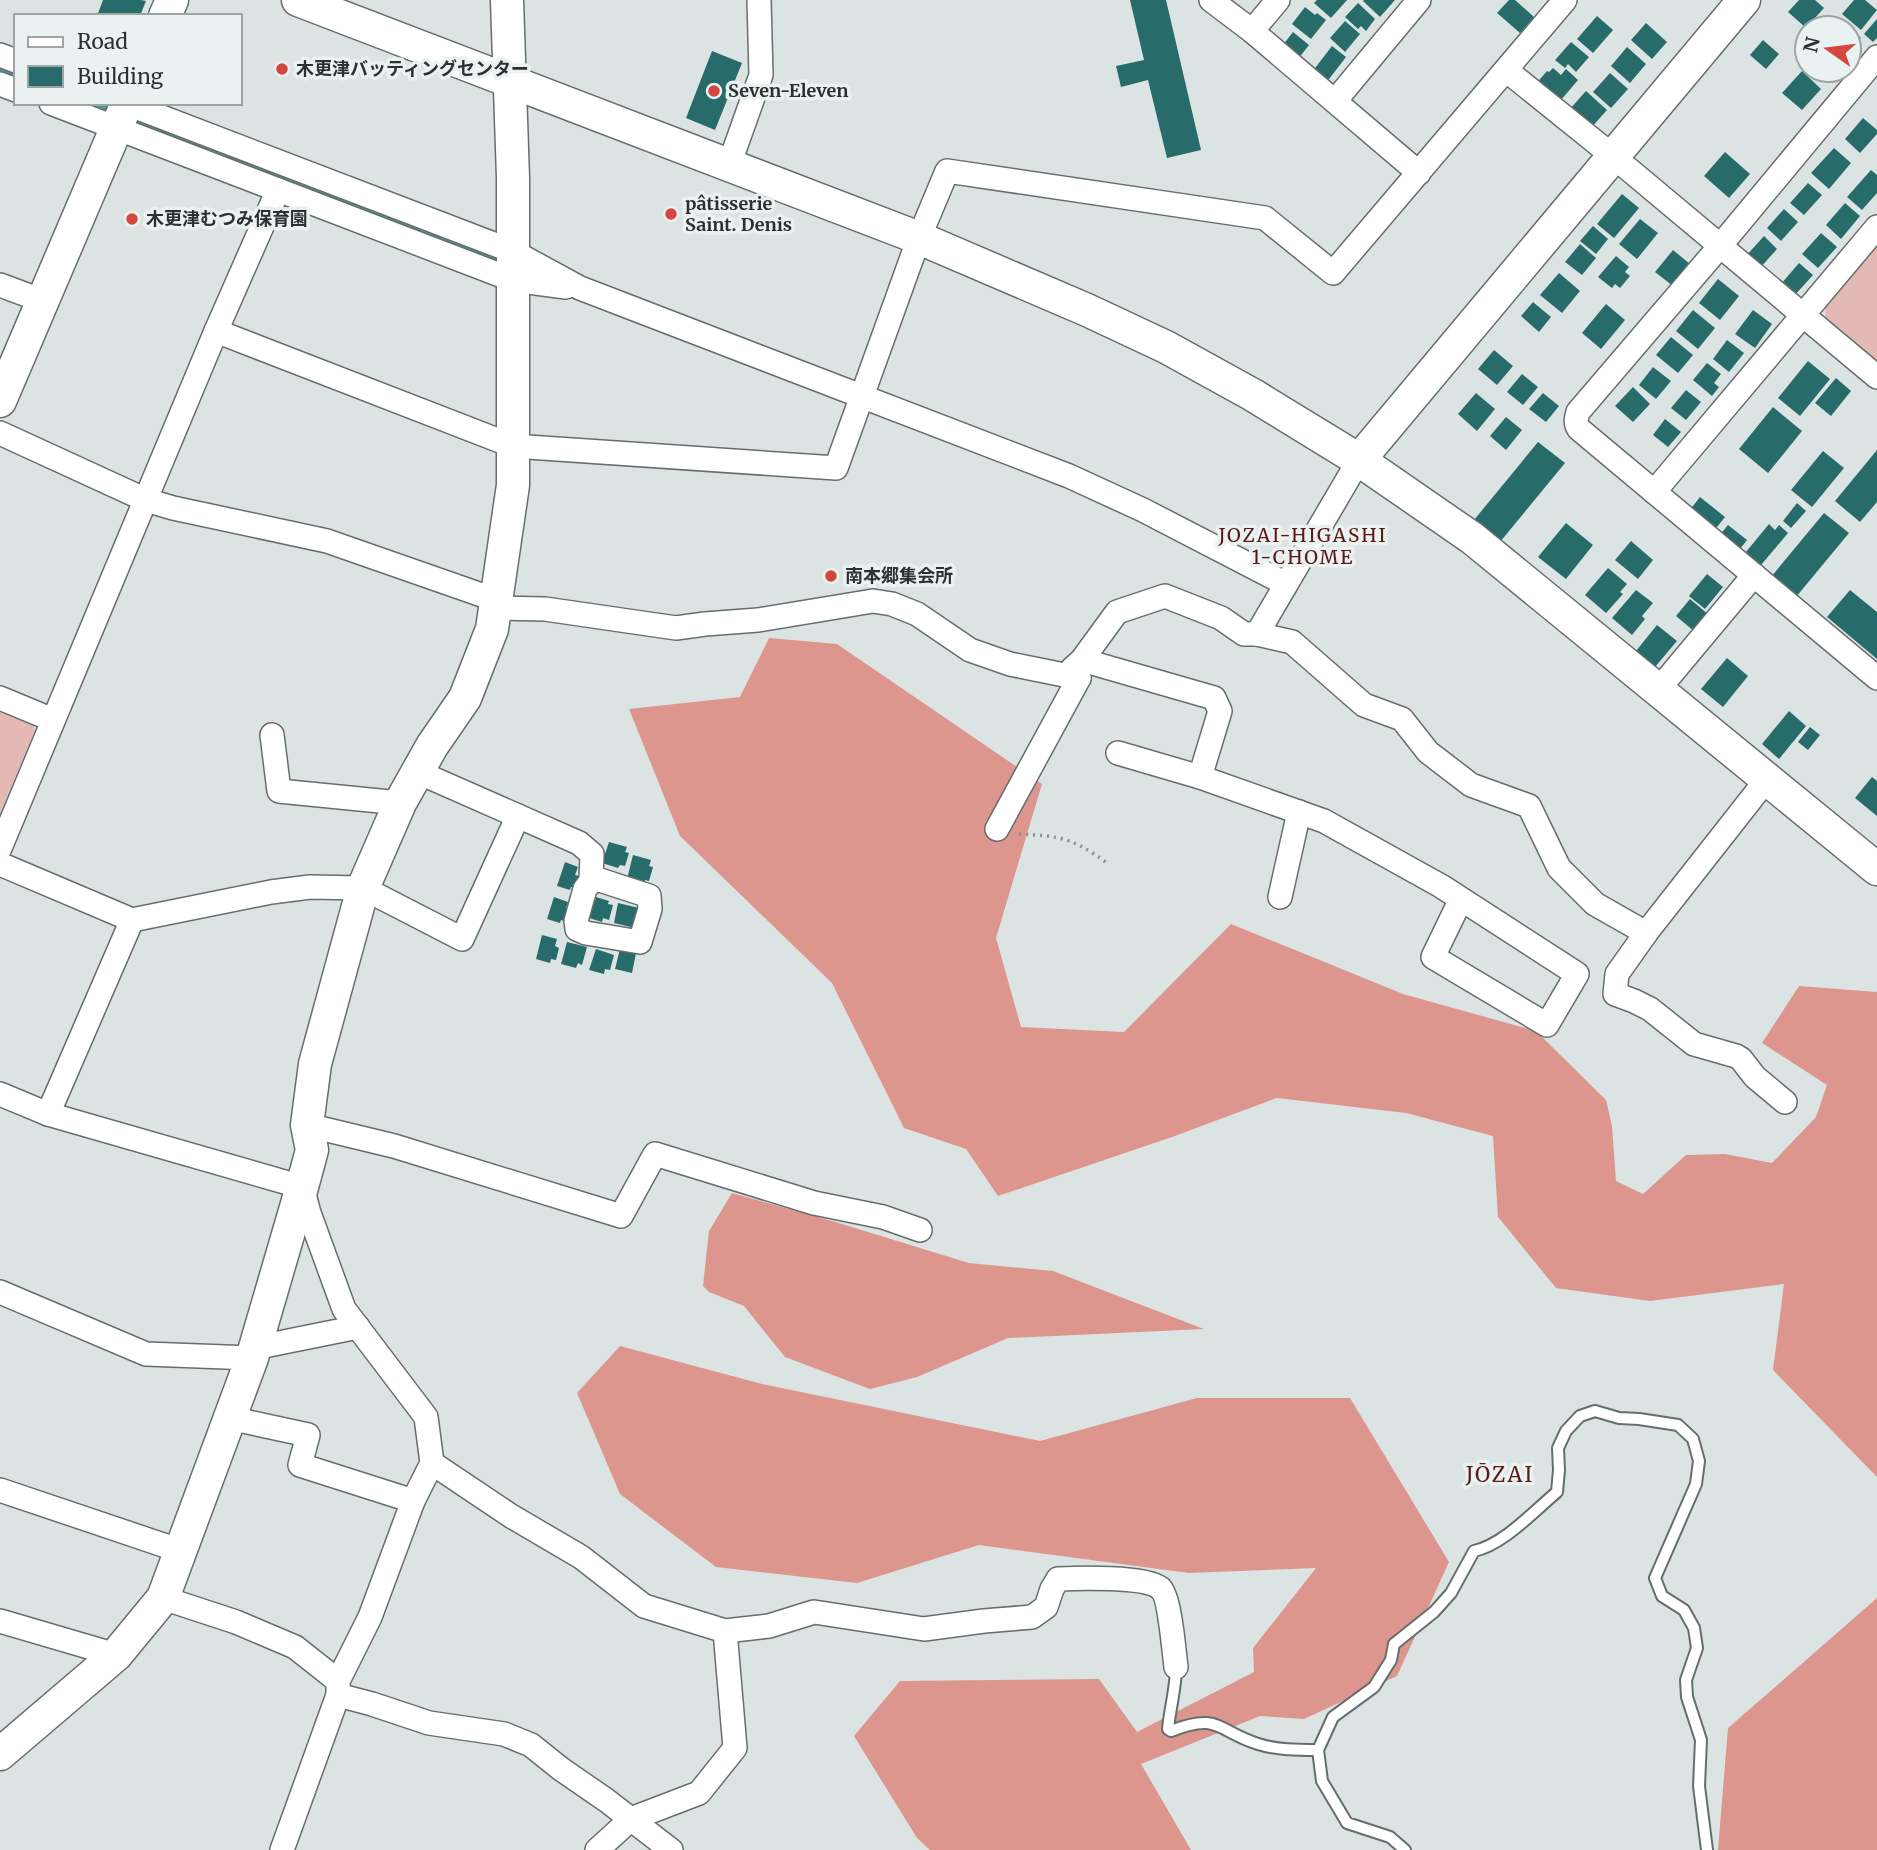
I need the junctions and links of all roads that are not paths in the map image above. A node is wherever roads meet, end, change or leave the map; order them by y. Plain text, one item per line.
1 (299, 0) edge
2 (507, 0) edge
3 (759, 0) edge
4 (1211, 0) edge
5 (1278, 0) edge
6 (1419, 0) edge
7 (1565, 0) edge
8 (1744, 0) edge
9 (1252, 31) junction
10 (1877, 57) edge
11 (1506, 70) junction
12 (509, 81) junction
13 (1335, 101) junction
14 (67, 105) edge
15 (123, 112) edge
16 (1614, 157) junction
17 (729, 165) junction
18 (1419, 173) junction
19 (278, 190) junction
20 (1877, 227) edge
21 (919, 238) junction
22 (1720, 246) junction
23 (512, 266) junction
24 (0, 285) edge
25 (43, 301) junction
26 (1804, 316) junction
27 (216, 331) junction
28 (1877, 377) edge
29 (862, 397) junction
30 (0, 401) edge
31 (0, 433) edge
32 (513, 446) junction
33 (1359, 460) junction
34 (1654, 492) junction
35 (146, 500) junction
36 (1754, 575) junction
37 (1286, 584) junction
38 (496, 604) junction
39 (1257, 634) junction
40 (1080, 669) junction
41 (1877, 678) edge
42 (1658, 690) junction
43 (0, 698) edge
44 (53, 720) junction
45 (272, 735) dead end
46 (1118, 753) dead end
47 (418, 772) junction
48 (1200, 777) junction
49 (1767, 779) junction
50 (400, 803) junction
51 (1299, 812) junction
52 (518, 816) junction
53 (996, 829) road end
54 (0, 848) edge
55 (0, 864) edge
56 (1877, 869) edge
57 (591, 881) dead end
58 (363, 888) junction
59 (1280, 897) dead end
60 (1461, 899) junction
61 (132, 920) junction
62 (1646, 933) junction
63 (0, 1094) edge
64 (1785, 1102) dead end
65 (48, 1114) junction
66 (307, 1125) junction
67 (302, 1187) junction
68 (920, 1230) dead end
69 (0, 1292) edge
70 (358, 1327) junction
71 (253, 1353) junction
72 (229, 1418) junction
73 (432, 1463) junction
74 (0, 1490) edge
75 (413, 1501) junction
76 (181, 1551) junction
77 (163, 1598) junction
78 (0, 1621) edge
79 (725, 1631) junction
80 (116, 1655) junction
81 (1176, 1667) joint
82 (338, 1688) junction
83 (1318, 1750) junction
84 (0, 1754) edge
85 (631, 1819) junction
86 (282, 1850) edge
87 (597, 1850) edge
88 (671, 1850) edge
89 (1405, 1850) edge
90 (1707, 1850) edge

1 - 12 street
2 - 12 street
3 - 17 street
4 - 9 street
5 - 9 street
6 - 13 street
7 - 11 street
8 - 16 street
9 - 13 street
10 - 22 street
11 - 16 street
11 - 18 street
12 - 17 street
12 - 23 street
13 - 18 street
14 - 15 street
15 - 19 street
15 - 23 street
15 - 25 street
16 - 22 street
16 - 33 street
17 - 21 street
18 - 21 street
19 - 23 street
19 - 27 street
20 - 26 street
21 - 29 street
21 - 33 street
22 - 26 street
22 - 34 street
23 - 29 street
23 - 32 street
24 - 25 street
25 - 30 street
26 - 28 street
26 - 34 street
27 - 32 street
27 - 35 street
29 - 32 street
29 - 37 street
31 - 35 street
32 - 38 street
33 - 37 street
33 - 42 street
34 - 36 street
35 - 38 street
35 - 44 street
36 - 41 street
36 - 42 street
37 - 39 street
38 - 40 street
38 - 47 street
39 - 40 street
39 - 62 street
40 - 48 street
40 - 53 street
42 - 49 street
43 - 44 street
44 - 54 street
45 - 50 street
46 - 48 street
47 - 50 street
47 - 52 street
48 - 51 street
49 - 56 street
49 - 62 street
50 - 58 street
51 - 59 street
51 - 60 street
52 - 57 street
52 - 58 street
55 - 61 street
58 - 61 street
58 - 66 street
60 - 60 street
61 - 65 street
62 - 64 street
63 - 65 street
65 - 67 street
66 - 67 street
66 - 68 street
67 - 70 street
67 - 71 street
69 - 71 street
70 - 71 street
70 - 73 street
71 - 72 street
72 - 75 street
72 - 76 street
73 - 75 street
73 - 79 street
74 - 76 street
75 - 82 street
76 - 77 street
77 - 80 street
77 - 82 street
78 - 80 street
79 - 81 street
79 - 85 street
80 - 84 street
81 - 83 lane
82 - 85 street
82 - 86 street
83 - 89 lane
83 - 90 lane
85 - 87 street
85 - 88 street

